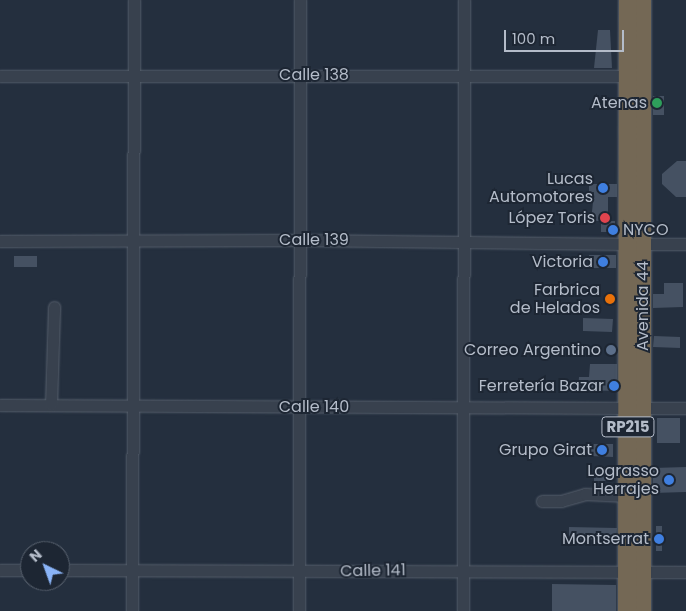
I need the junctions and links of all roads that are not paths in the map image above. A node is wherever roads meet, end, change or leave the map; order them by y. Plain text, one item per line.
1 (134, 0) edge
2 (300, 0) edge
3 (464, 0) edge
4 (628, 0) edge
5 (642, 0) edge
6 (134, 75) junction
7 (464, 75) junction
8 (0, 76) edge
9 (300, 76) junction
10 (629, 76) junction
11 (299, 240) junction
12 (465, 240) junction
13 (0, 241) edge
14 (133, 241) junction
15 (636, 244) junction
16 (686, 244) edge
17 (54, 307) dead end
18 (0, 404) edge
19 (51, 405) junction
20 (134, 406) junction
21 (300, 407) junction
22 (463, 407) junction
23 (636, 408) junction
24 (686, 408) edge
25 (628, 496) junction
26 (542, 501) dead end
27 (0, 570) edge
28 (20, 570) edge
29 (70, 570) edge
30 (463, 570) junction
31 (132, 571) junction
32 (299, 572) junction
33 (635, 572) junction
34 (686, 572) edge
35 (132, 611) edge
36 (299, 611) edge
37 (463, 611) edge
38 (627, 611) edge
39 (642, 611) edge

1 - 6 street
2 - 9 street
3 - 7 street
4 - 10 highway, Avenida 44 / RP215
5 - 15 highway, Avenida 44 / RP215
6 - 8 street, Calle 138
6 - 9 street, Calle 138
6 - 14 street
7 - 9 street, Calle 138
7 - 10 street, Calle 138
7 - 12 street
9 - 11 street
10 - 15 highway, Avenida 44 / RP215
11 - 12 street, Calle 139
11 - 14 street, Calle 139
11 - 21 street
12 - 15 street, Calle 139
12 - 22 street
13 - 14 street, Calle 139
14 - 20 street
15 - 16 street, Calle 139
15 - 23 highway, Avenida 44 / RP215
17 - 19 street
18 - 19 street, Calle 140
19 - 20 street, Calle 140
20 - 21 street, Calle 140
20 - 31 street
21 - 22 street, Calle 140
21 - 32 street
22 - 23 street, Calle 140
22 - 30 street
23 - 24 street, Calle 140
23 - 25 highway, Avenida 44 / RP215
23 - 33 highway, Avenida 44 / RP215
25 - 26 street
25 - 33 highway, Avenida 44 / RP215
27 - 28 street
29 - 31 street, Calle 141
30 - 32 street, Calle 141
30 - 33 street, Calle 141
30 - 37 street
31 - 32 street, Calle 141
31 - 35 street
32 - 36 street
33 - 34 street, Calle 141
33 - 38 highway, Avenida 44 / RP215
33 - 39 highway, Avenida 44 / RP215

